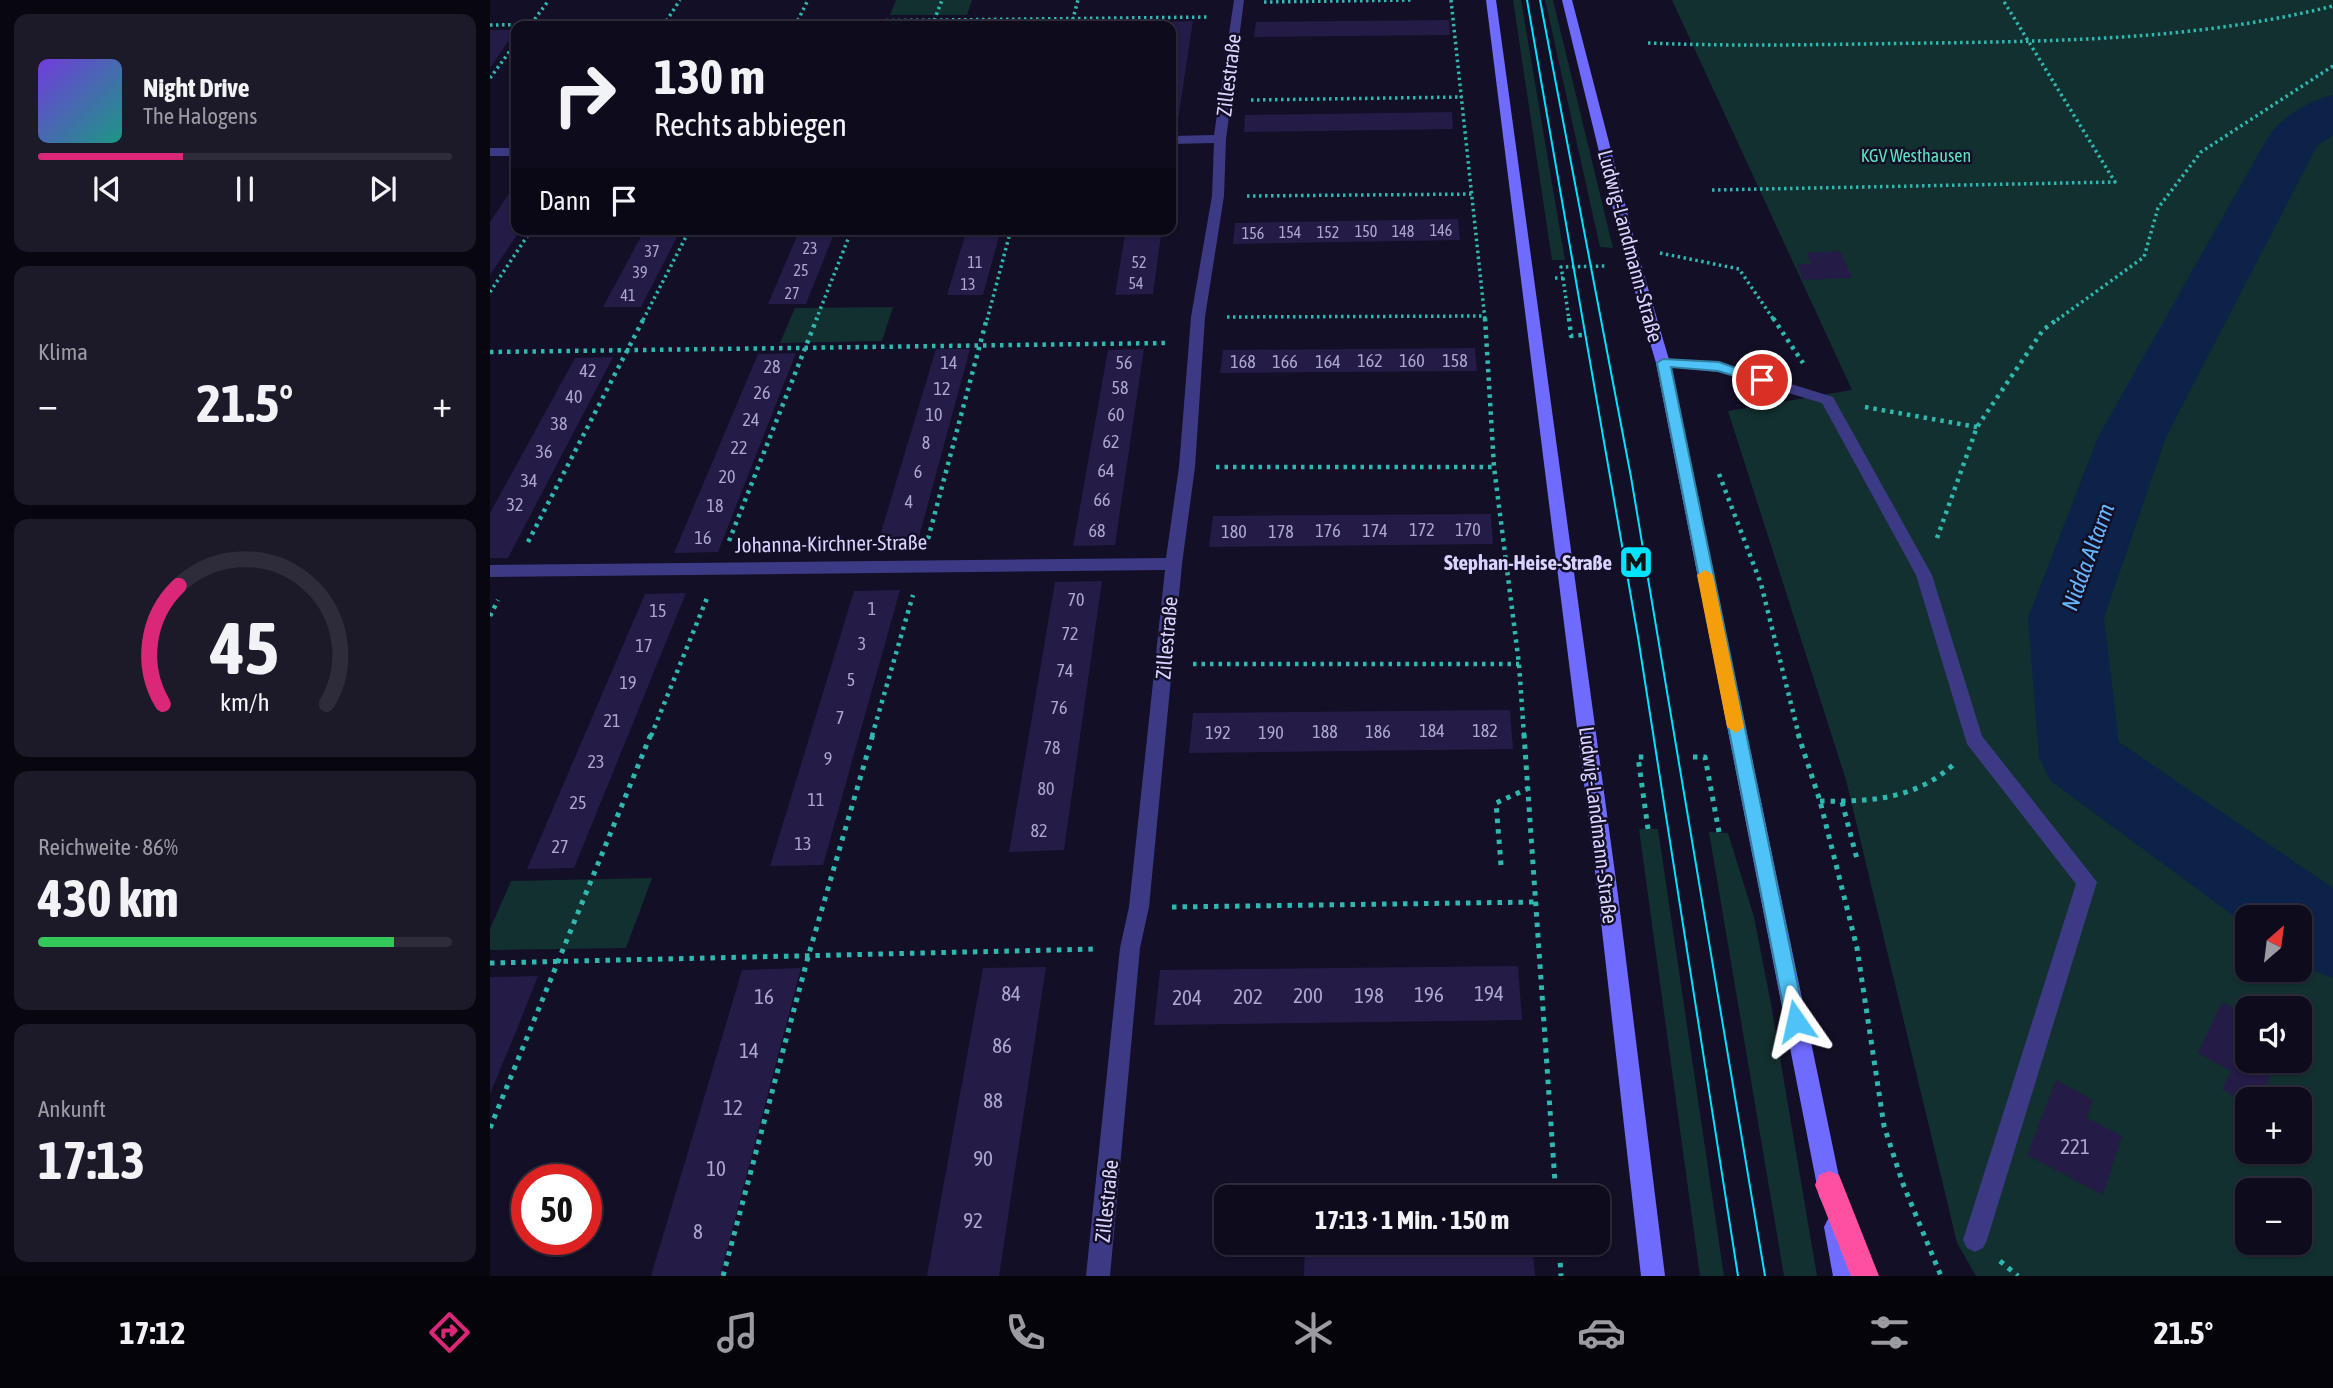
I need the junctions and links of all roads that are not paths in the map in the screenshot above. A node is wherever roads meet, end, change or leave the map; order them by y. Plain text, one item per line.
1 (1492, 0) edge
2 (1567, 0) edge
3 (1238, 1) edge
4 (1220, 139) junction
5 (1176, 141) edge
6 (490, 152) edge
7 (511, 152) edge
8 (1663, 363) junction
9 (1174, 564) junction
10 (490, 571) edge
11 (1829, 1185) junction
12 (1975, 1240) dead end
13 (1098, 1276) edge
14 (1653, 1276) edge
15 (1845, 1276) edge
16 (1865, 1276) edge

1 - 14 main road, Ludwig-Landmann-Straße
2 - 8 main road, Ludwig-Landmann-Straße
3 - 4 street, Zillestraße
4 - 5 street
4 - 9 street, Zillestraße
6 - 7 street
8 - 11 main road, Ludwig-Landmann-Straße
8 - 12 street
9 - 10 street, Johanna-Kirchner-Straße
9 - 13 street, Zillestraße
11 - 15 main road, Ludwig-Landmann-Straße
11 - 16 highway

